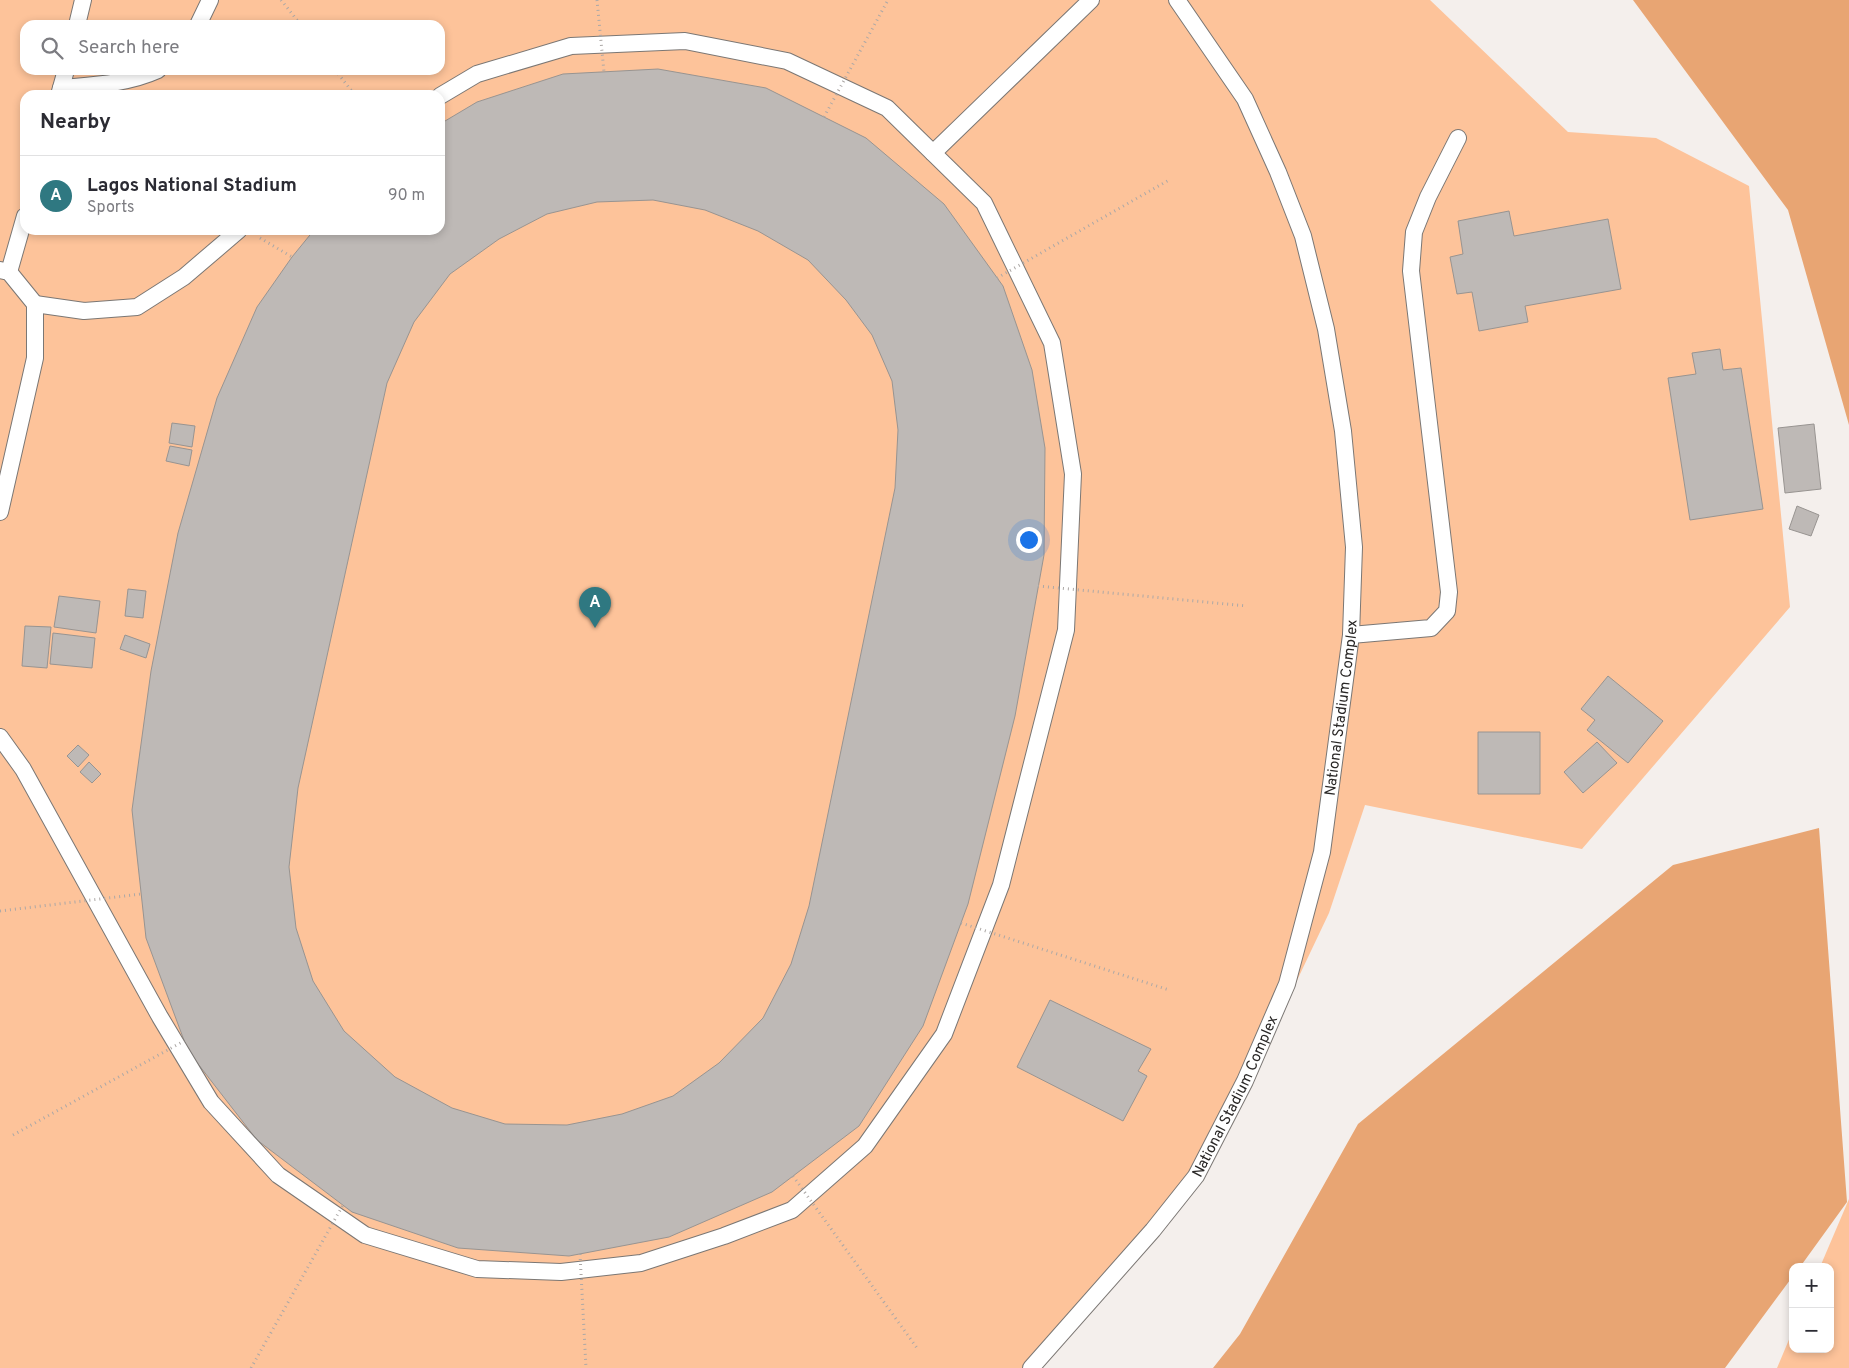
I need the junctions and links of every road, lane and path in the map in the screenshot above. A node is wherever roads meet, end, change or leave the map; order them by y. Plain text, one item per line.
1 (83, 0) edge
2 (210, 0) edge
3 (281, 0) edge
4 (597, 0) edge
5 (888, 0) edge
6 (1091, 0) edge
7 (1177, 0) edge
8 (78, 20) edge
9 (200, 20) edge
10 (296, 20) edge
11 (604, 72) dead end
12 (65, 75) edge
13 (146, 75) edge
14 (339, 75) edge
15 (61, 90) edge
16 (73, 90) edge
17 (351, 90) edge
18 (445, 93) edge
19 (824, 117) dead end
20 (1458, 138) dead end
21 (933, 153) junction
22 (1169, 180) dead end
23 (20, 230) edge
24 (243, 235) edge
25 (252, 235) edge
26 (292, 257) dead end
27 (5, 271) edge
28 (997, 278) dead end
29 (35, 304) junction
30 (0, 512) edge
31 (1038, 586) dead end
32 (1247, 606) dead end
33 (1351, 635) junction
34 (0, 737) edge
35 (141, 894) dead end
36 (0, 911) edge
37 (961, 923) dead end
38 (1169, 990) dead end
39 (184, 1042) dead end
40 (13, 1135) dead end
41 (793, 1176) dead end
42 (343, 1205) dead end
43 (580, 1254) dead end
44 (917, 1348) dead end
45 (251, 1368) edge
46 (586, 1368) edge
47 (1031, 1368) edge

1 - 8 lane
2 - 9 lane
3 - 10 path
4 - 11 path, bridge
5 - 19 path, bridge
6 - 21 lane
7 - 33 lane, National Stadium Complex
12 - 15 lane
13 - 16 lane
14 - 17 path
18 - 21 lane
20 - 33 lane
21 - 34 lane
22 - 28 path, bridge
23 - 27 lane
24 - 29 lane
25 - 26 path
27 - 29 lane
29 - 30 lane
31 - 32 path, bridge
33 - 47 lane, National Stadium Complex
35 - 36 path, bridge
37 - 38 path, bridge
39 - 40 path, bridge
41 - 44 path, bridge
42 - 45 path, bridge
43 - 46 path, bridge

